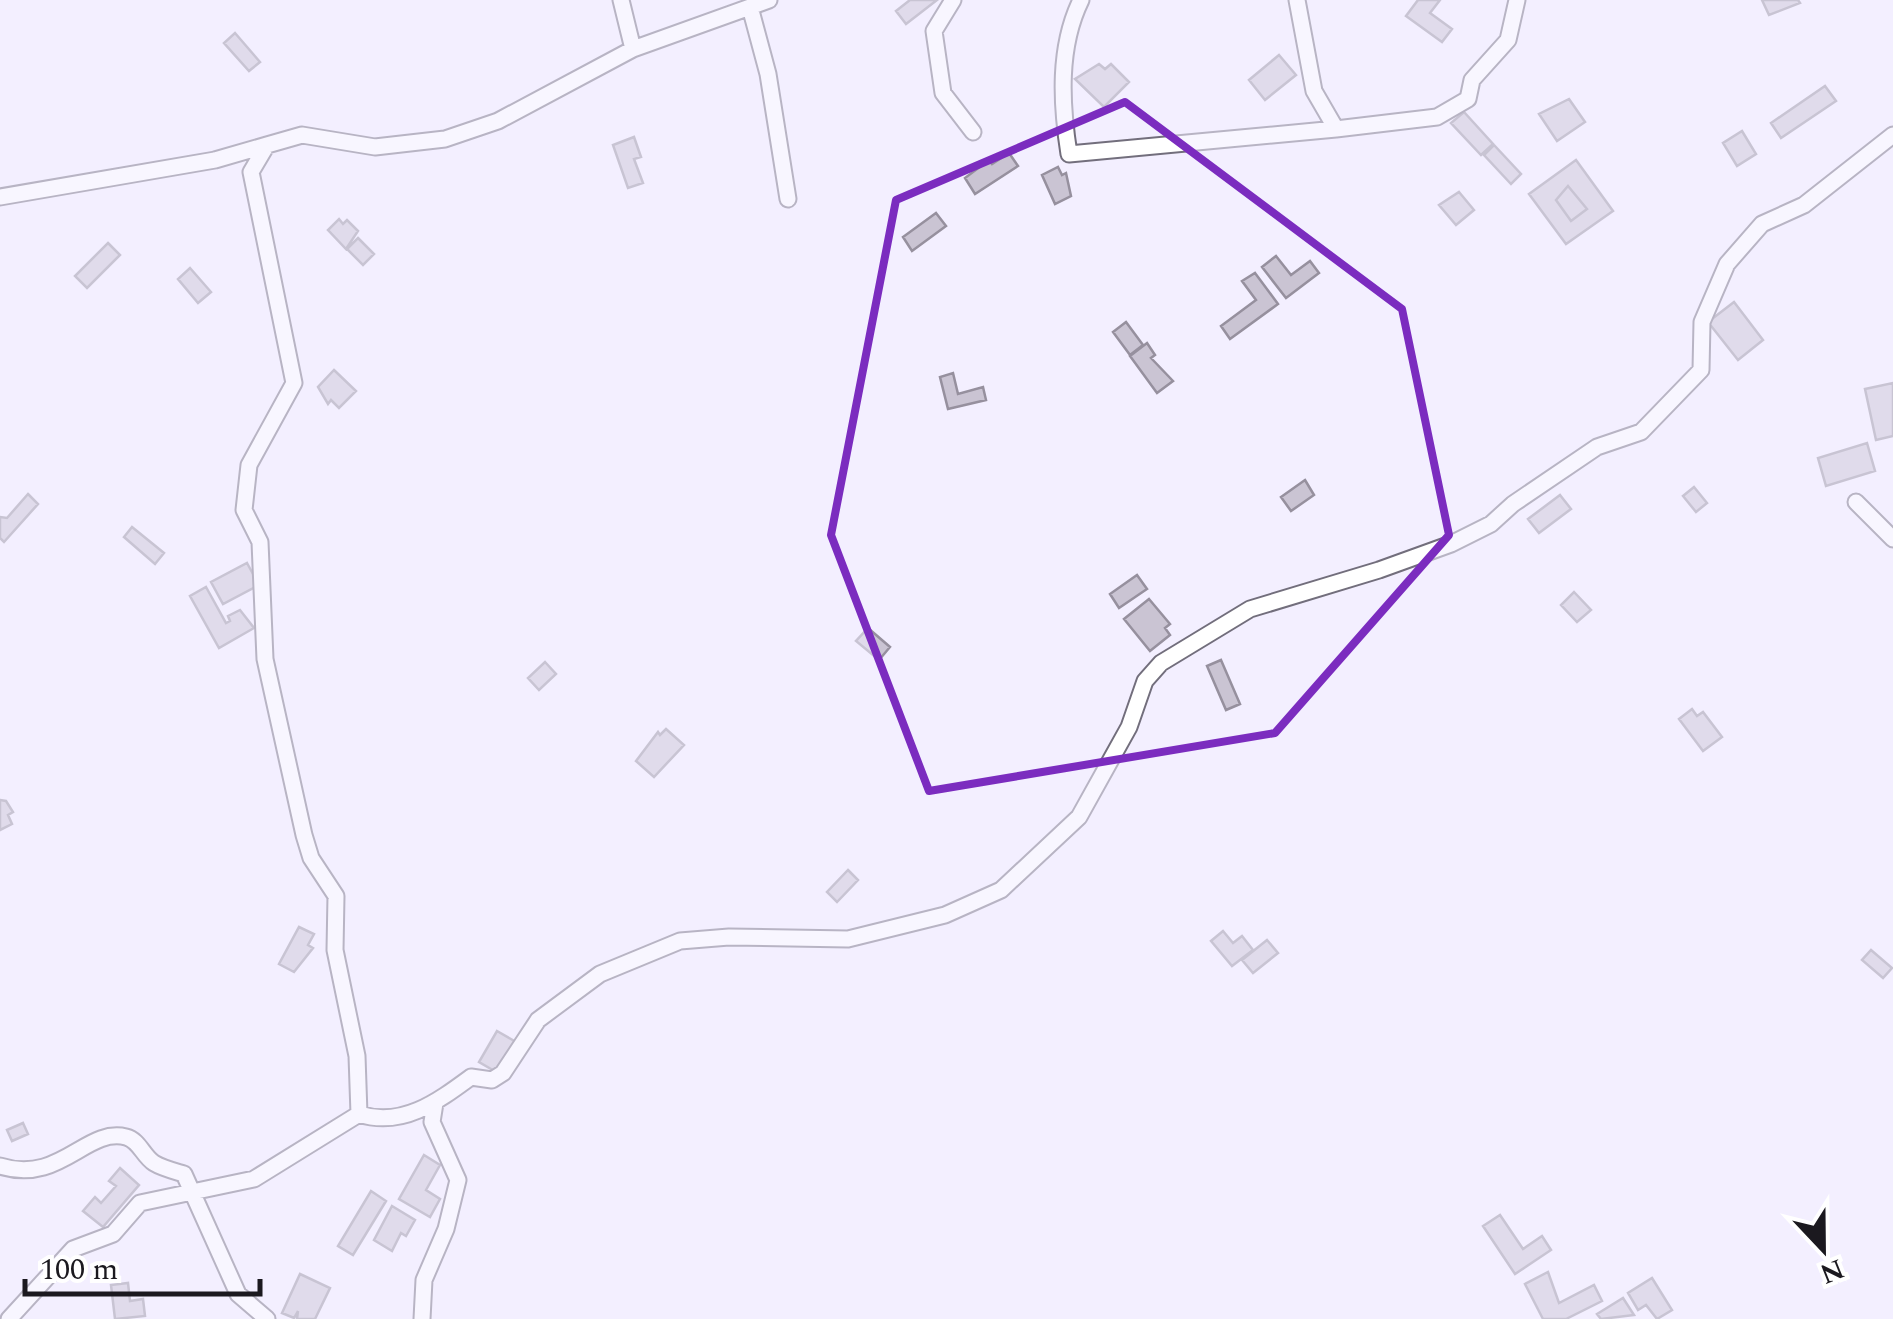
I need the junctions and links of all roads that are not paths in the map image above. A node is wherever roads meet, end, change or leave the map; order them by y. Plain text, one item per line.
1 (621, 0) edge
2 (769, 0) edge
3 (953, 0) edge
4 (1081, 0) edge
5 (1297, 0) edge
6 (1517, 0) edge
7 (750, 7) junction
8 (633, 48) junction
9 (1336, 129) junction
10 (973, 132) dead end
11 (1893, 135) edge
12 (267, 145) junction
13 (0, 197) edge
14 (788, 198) dead end
15 (1856, 502) dead end
16 (1893, 539) edge
17 (435, 1104) junction
18 (359, 1114) junction
19 (0, 1166) edge
20 (194, 1192) junction
21 (9, 1319) edge
22 (267, 1319) edge
23 (422, 1319) edge

1 - 8 street
2 - 7 street
3 - 10 street
4 - 9 street
5 - 9 street
6 - 9 street
7 - 8 street
7 - 14 street
8 - 12 street
11 - 17 street
12 - 13 street
12 - 18 street
15 - 16 street
17 - 18 street
17 - 23 street
18 - 20 street
19 - 20 street
20 - 21 street
20 - 22 street

